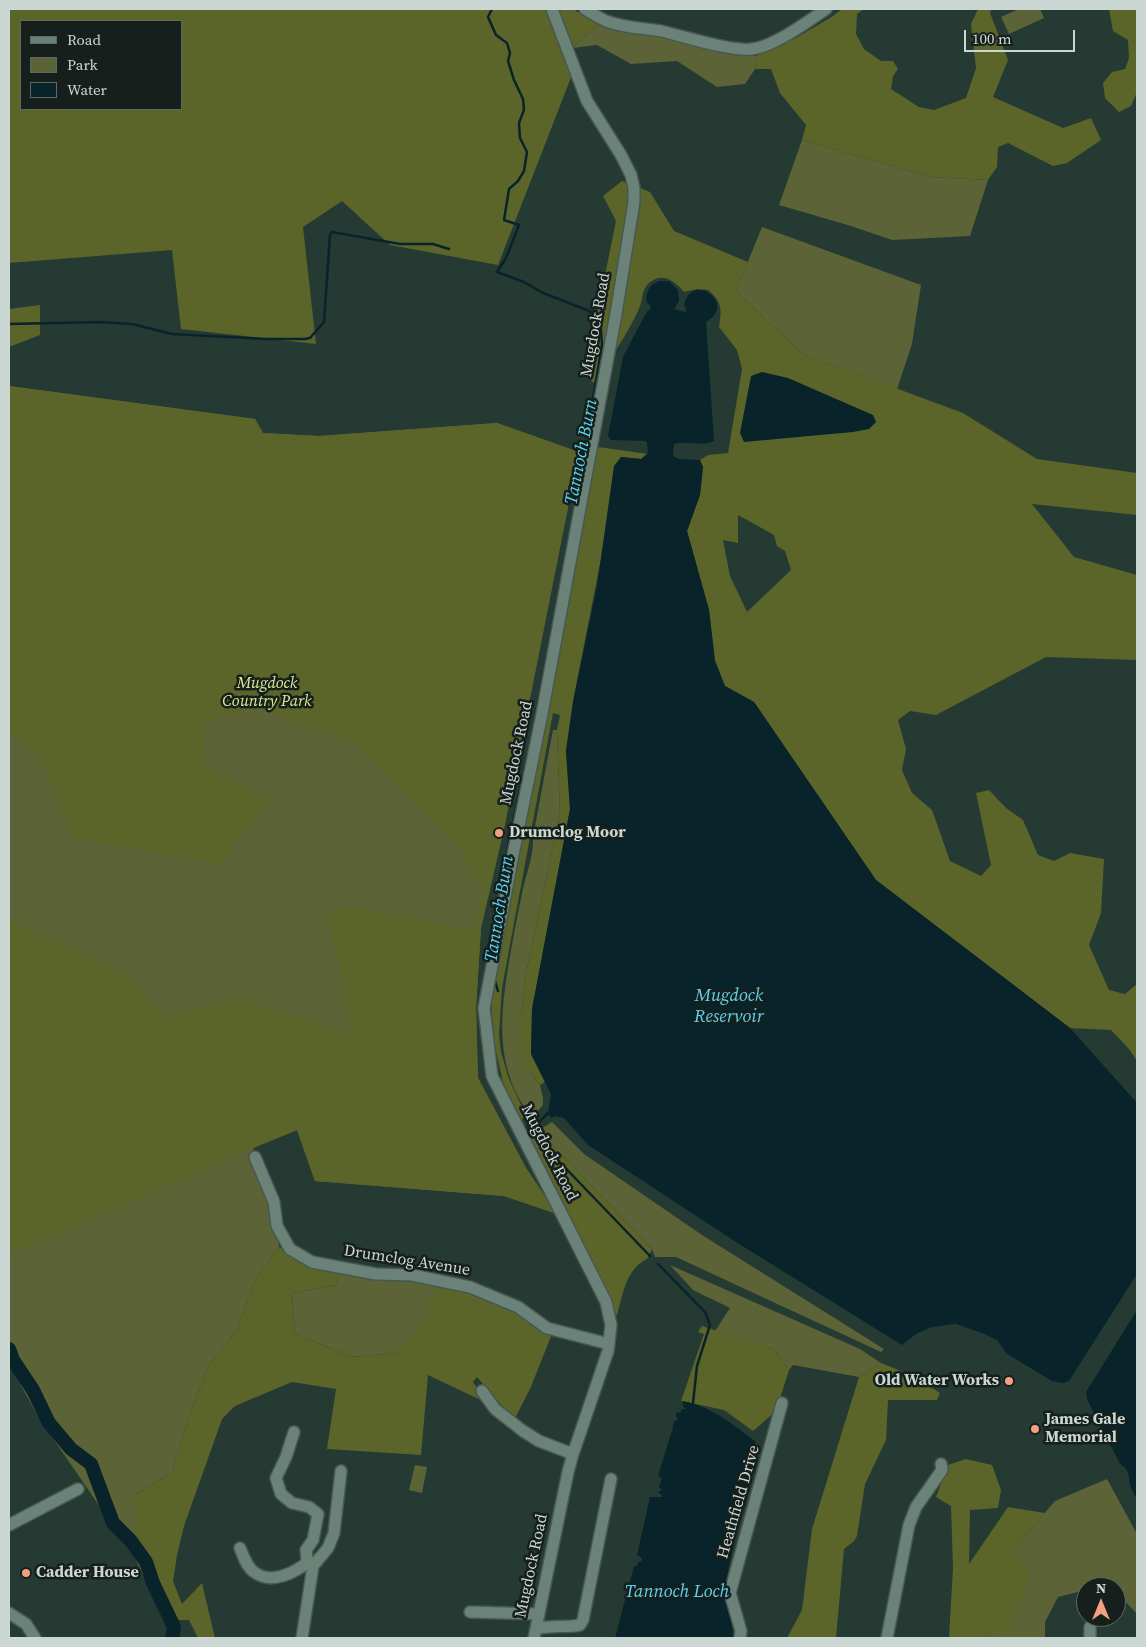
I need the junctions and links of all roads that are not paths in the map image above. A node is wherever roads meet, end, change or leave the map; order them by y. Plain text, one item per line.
1 (552, 9) edge
2 (585, 9) edge
3 (826, 9) edge
4 (255, 1157) dead end
5 (609, 1344) junction
6 (482, 1391) dead end
7 (782, 1403) dead end
8 (294, 1432) dead end
9 (573, 1454) junction
10 (941, 1464) dead end
11 (341, 1471) dead end
12 (611, 1479) dead end
13 (78, 1489) dead end
14 (9, 1525) edge
15 (240, 1548) dead end
16 (311, 1563) junction
17 (470, 1612) dead end
18 (9, 1613) edge
19 (539, 1614) junction
20 (535, 1633) edge
21 (35, 1638) edge
22 (302, 1638) edge
23 (740, 1638) edge
24 (887, 1638) edge

1 - 5 street, Mugdock Road
2 - 3 street
4 - 5 street, Drumclog Avenue
5 - 9 street, Mugdock Road
6 - 9 street
7 - 23 street, Heathfield Drive
8 - 16 street
9 - 19 street, Mugdock Road
10 - 24 street
11 - 16 street
12 - 20 street
13 - 14 street
15 - 16 street
16 - 22 street
17 - 19 street
18 - 21 street
19 - 20 street, Mugdock Road

